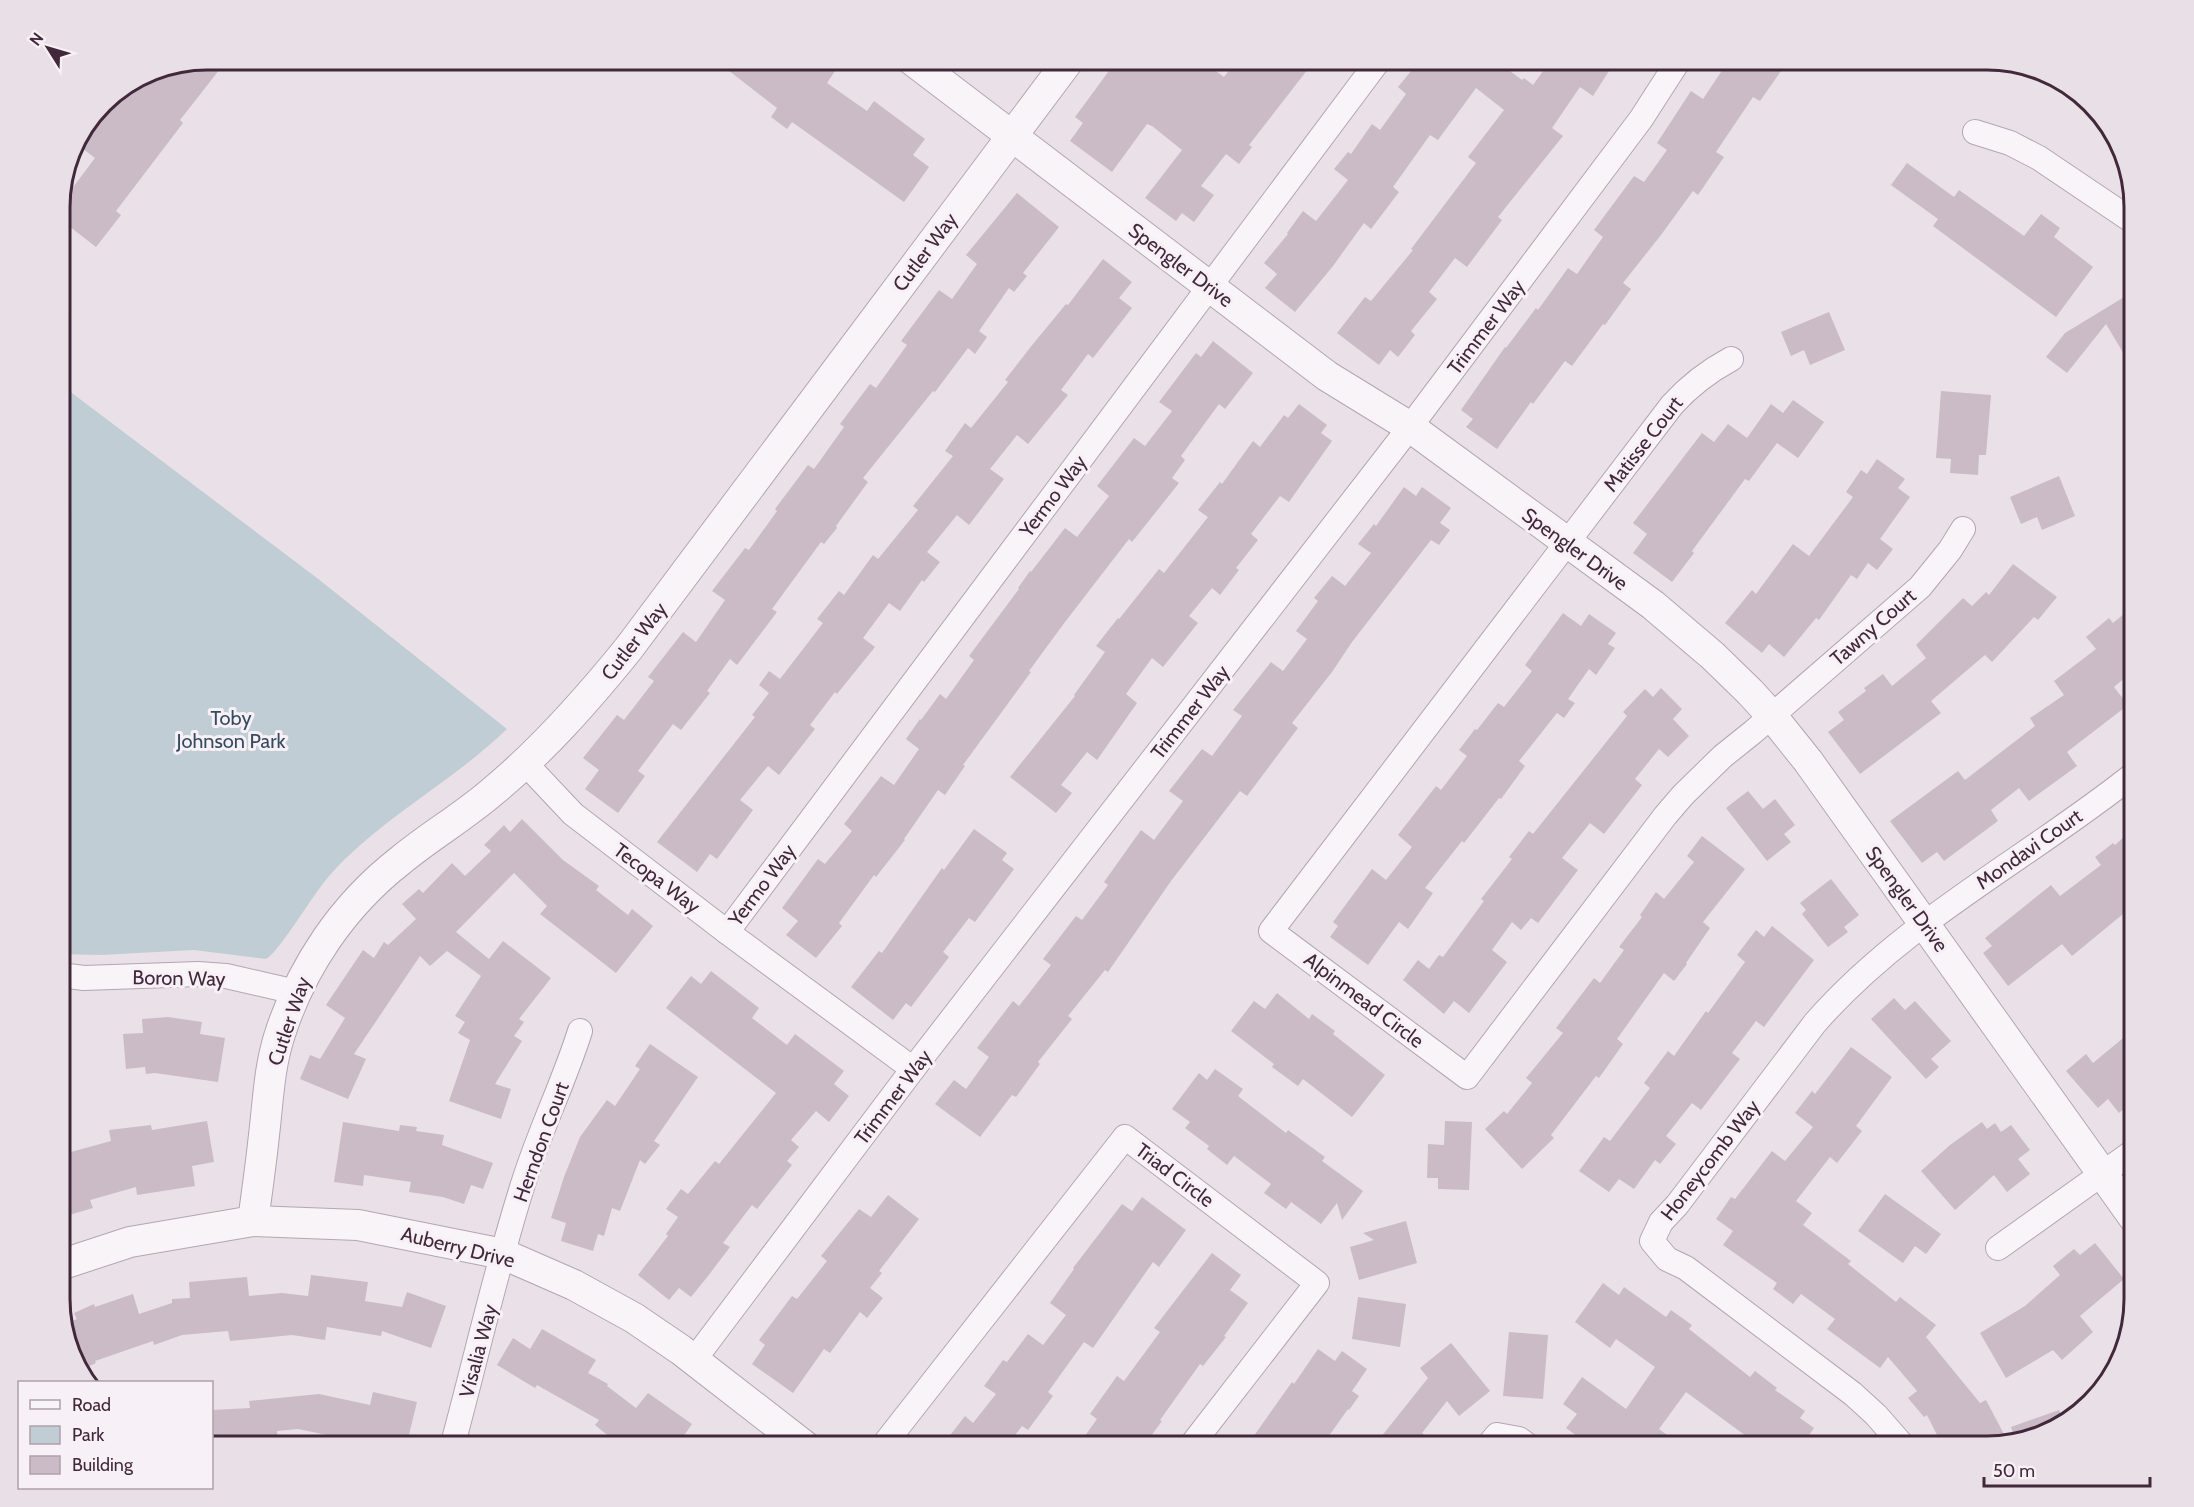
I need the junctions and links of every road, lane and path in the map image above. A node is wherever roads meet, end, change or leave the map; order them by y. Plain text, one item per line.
1 (925, 70) edge
2 (1062, 70) edge
3 (1372, 70) edge
4 (1673, 70) edge
5 (1975, 132) dead end
6 (1012, 136) junction
7 (2124, 215) edge
8 (1210, 287) junction
9 (1731, 359) dead end
10 (1410, 427) junction
11 (1963, 529) dead end
12 (1568, 543) junction
13 (1772, 716) junction
14 (525, 763) junction
15 (2124, 781) edge
16 (1924, 924) junction
17 (727, 932) junction
18 (71, 976) edge
19 (296, 992) junction
20 (580, 1031) dead end
21 (913, 1070) junction
22 (2124, 1158) edge
23 (2103, 1174) junction
24 (2124, 1204) edge
25 (253, 1221) junction
26 (1998, 1248) dead end
27 (503, 1254) junction
28 (71, 1261) edge
29 (694, 1360) junction
30 (455, 1436) edge
31 (792, 1436) edge
32 (891, 1436) edge
33 (1199, 1436) edge
34 (1895, 1436) edge

1 - 6 street, Spengler Drive
2 - 6 street, Cutler Way
3 - 8 street, Yermo Way
4 - 10 street, Trimmer Way
5 - 7 street
6 - 8 street, Spengler Drive
6 - 14 street, Cutler Way
8 - 10 street, Spengler Drive
8 - 17 street, Yermo Way
9 - 12 street, Matisse Court
10 - 12 street, Spengler Drive
10 - 21 street, Trimmer Way
11 - 13 street, Tawny Court
12 - 13 street, Spengler Drive
12 - 13 street, Alpinmead Circle
13 - 16 street, Spengler Drive
14 - 17 street, Tecopa Way
14 - 19 street, Cutler Way
15 - 16 street, Mondavi Court
16 - 23 street, Spengler Drive
16 - 34 street, Honeycomb Way
17 - 21 street, Tecopa Way
18 - 19 street, Boron Way
19 - 25 street, Cutler Way
20 - 27 street, Herndon Court
21 - 29 street, Trimmer Way
22 - 23 street
23 - 24 street, Spengler Drive
23 - 26 street
25 - 27 street, Auberry Drive
25 - 28 street, Auberry Drive
27 - 29 street, Auberry Drive
27 - 30 street, Visalia Way
29 - 31 street, Auberry Drive
32 - 33 street, Triad Circle

